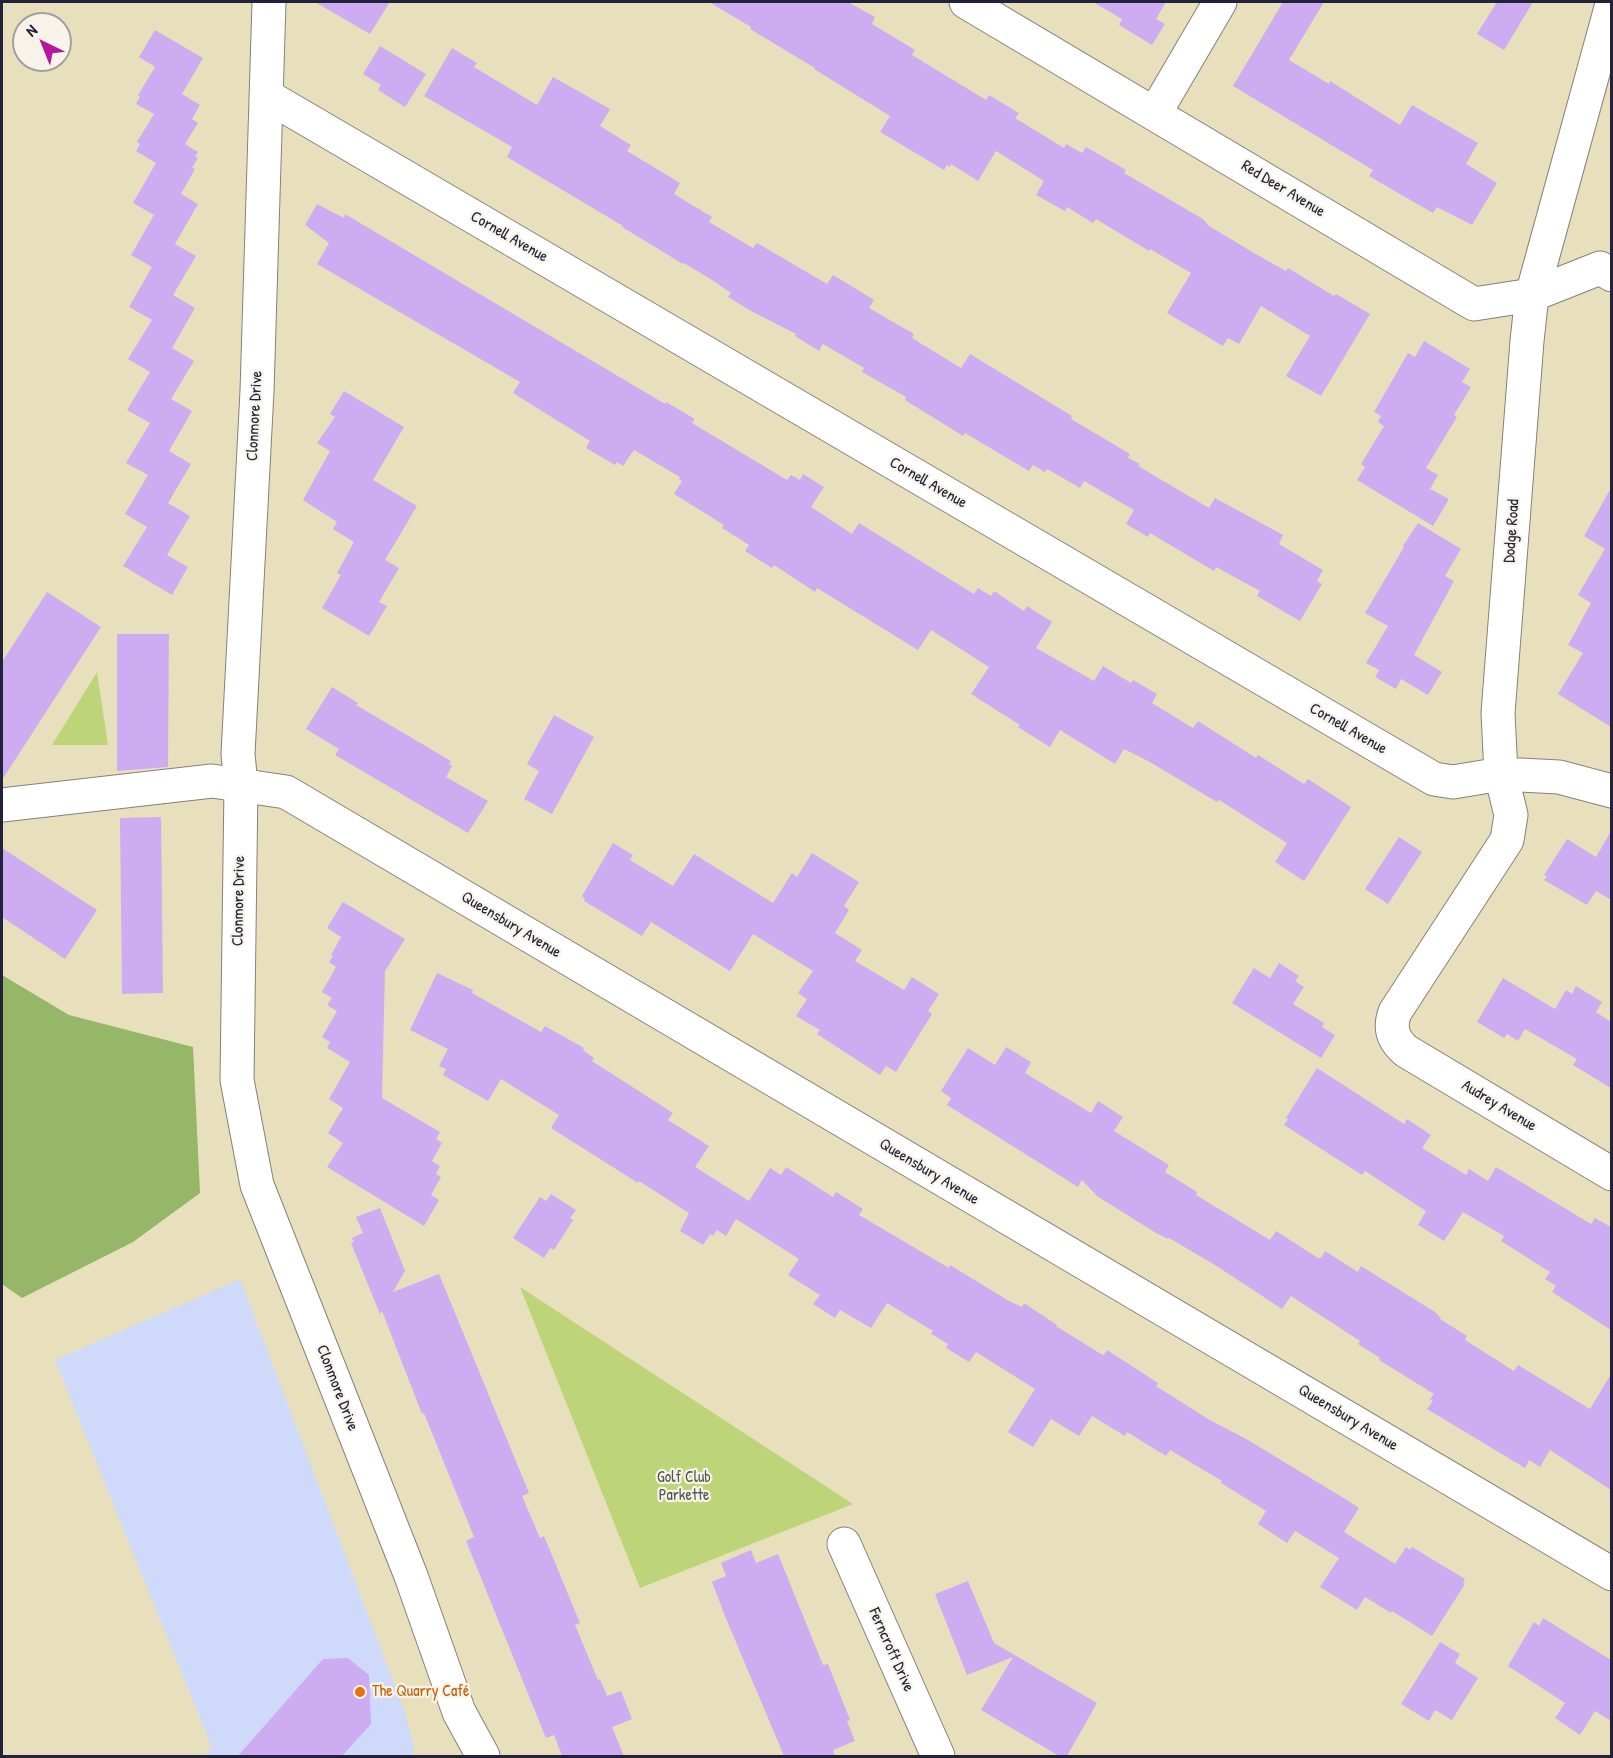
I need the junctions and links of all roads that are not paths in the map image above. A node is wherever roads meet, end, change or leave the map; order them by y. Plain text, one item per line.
1 (269, 2) edge
2 (966, 2) edge
3 (1220, 2) edge
4 (1611, 4) edge
5 (267, 96) junction
6 (1155, 113) junction
7 (1611, 275) edge
8 (1532, 295) junction
9 (1501, 774) junction
10 (241, 785) junction
11 (1611, 791) edge
12 (2, 805) edge
13 (1392, 1033) joint
14 (1611, 1174) edge
15 (844, 1544) dead end
16 (1611, 1574) edge
17 (459, 1712) junction
18 (466, 1756) edge
19 (483, 1756) edge
20 (938, 1756) edge

1 - 5 street, Clonmore Drive
2 - 6 street, Red Deer Avenue
3 - 6 street
4 - 8 street, Dodge Road
5 - 9 street, Cornell Avenue
5 - 10 street, Clonmore Drive
6 - 8 street, Red Deer Avenue
7 - 8 street, Red Deer Avenue
8 - 9 street, Dodge Road
9 - 11 street, Cornell Avenue
9 - 13 street, Dodge Road
10 - 12 street, Queensbury Avenue
10 - 16 street, Queensbury Avenue
10 - 17 street, Clonmore Drive
13 - 14 street, Audrey Avenue
15 - 20 street, Ferncroft Drive
17 - 18 street
17 - 19 street, Clonmore Drive

